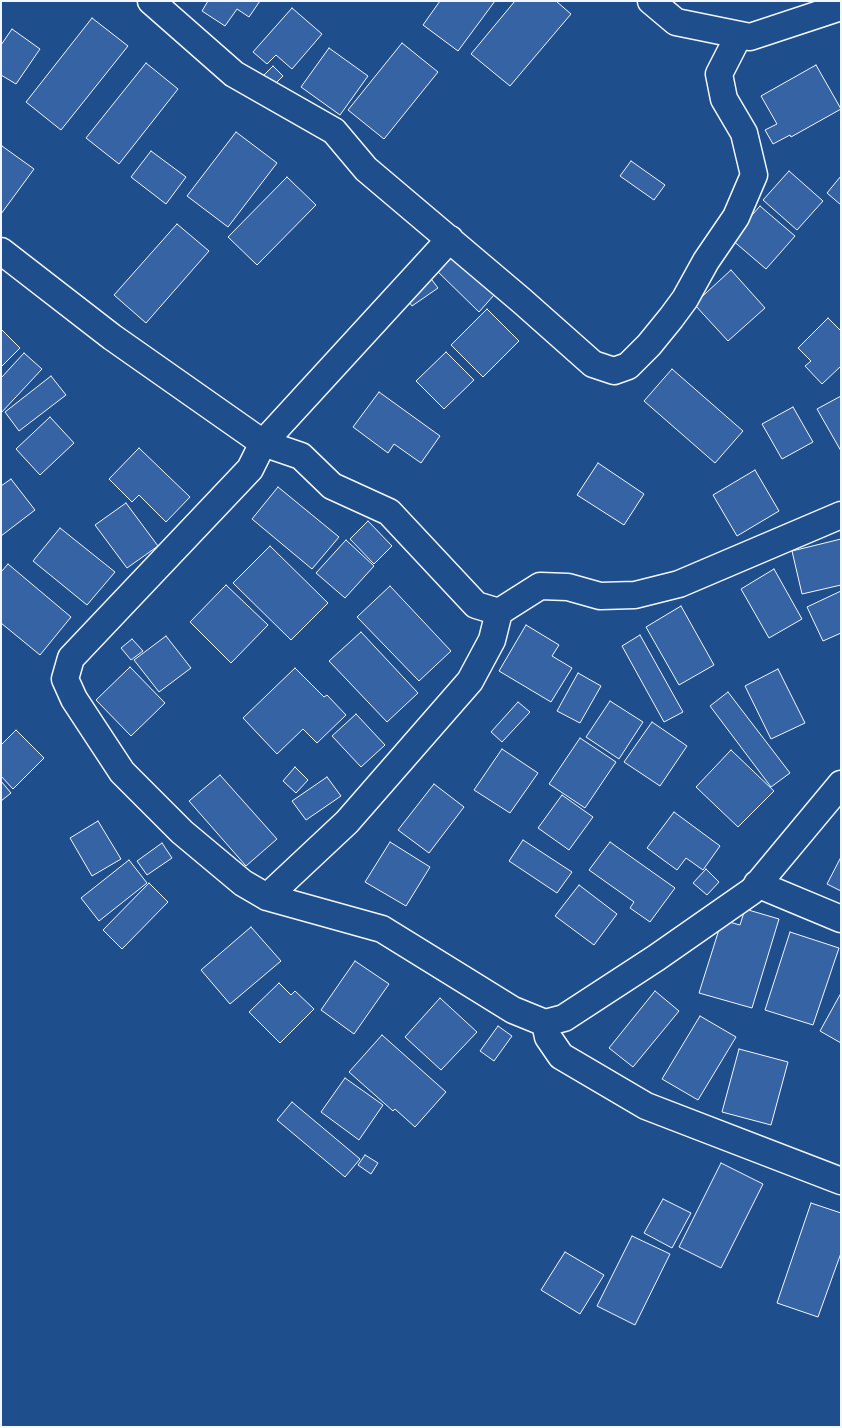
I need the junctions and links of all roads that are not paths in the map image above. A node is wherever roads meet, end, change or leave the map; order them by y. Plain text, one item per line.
1 (151, 1) edge
2 (651, 1) edge
3 (841, 8) edge
4 (739, 35) junction
5 (450, 239) junction
6 (1, 251) edge
7 (263, 443) junction
8 (841, 515) edge
9 (499, 612) junction
10 (841, 784) edge
11 (757, 884) junction
12 (267, 897) junction
13 (841, 919) edge
14 (545, 1023) junction
15 (841, 1181) edge

1 - 5 street
2 - 4 street
3 - 4 street
4 - 5 street
5 - 7 street
6 - 7 street
7 - 9 street
7 - 12 street
8 - 9 street
9 - 12 street
10 - 11 street
11 - 13 street
11 - 14 street
12 - 14 street
14 - 15 street

